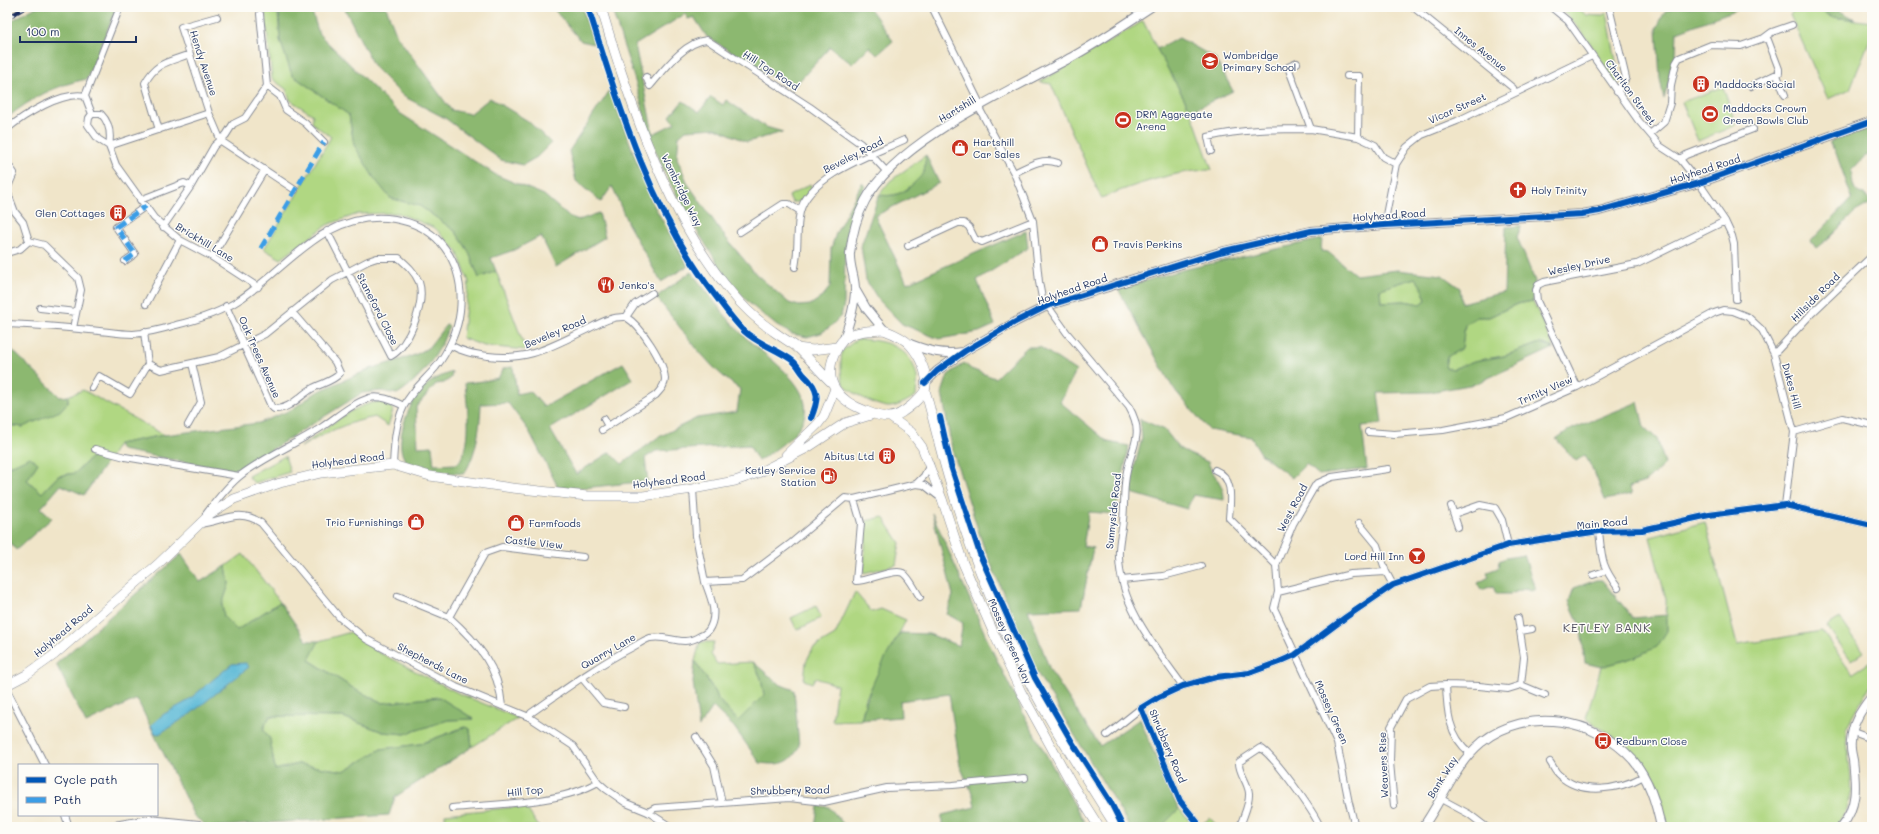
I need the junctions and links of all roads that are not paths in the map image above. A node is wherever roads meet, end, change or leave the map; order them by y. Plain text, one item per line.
1 (120, 7) edge
2 (601, 7) edge
3 (932, 7) edge
4 (1151, 7) edge
5 (1413, 7) edge
6 (1551, 7) edge
7 (1608, 7) edge
8 (260, 14) dead end
9 (217, 17) dead end
10 (1792, 25) dead end
11 (1764, 38) junction
12 (190, 54) junction
13 (1592, 56) junction
14 (1297, 63) dead end
15 (1777, 75) junction
16 (1347, 76) dead end
17 (646, 77) dead end
18 (267, 86) junction
19 (1751, 86) dead end
20 (1617, 92) junction
21 (1515, 93) junction
22 (1785, 95) dead end
23 (85, 96) junction
24 (980, 107) junction
25 (210, 113) junction
26 (92, 114) junction
27 (1872, 121) edge
28 (7, 129) edge
29 (1311, 129) junction
30 (1753, 129) dead end
31 (159, 130) junction
32 (1650, 134) junction
33 (1358, 137) junction
34 (904, 140) dead end
35 (221, 141) junction
36 (324, 142) dead end
37 (109, 146) junction
38 (1211, 151) dead end
39 (872, 155) junction
40 (1680, 159) junction
41 (7, 163) edge
42 (1058, 163) dead end
43 (1396, 164) junction
44 (264, 171) junction
45 (887, 172) junction
46 (1014, 173) junction
47 (1699, 183) junction
48 (191, 186) junction
49 (7, 190) edge
50 (295, 190) dead end
51 (140, 200) junction
52 (146, 206) junction
53 (800, 211) junction
54 (1033, 221) junction
55 (1725, 221) junction
56 (1384, 225) junction
57 (163, 227) junction
58 (327, 231) junction
59 (740, 232) dead end
60 (180, 240) junction
61 (29, 241) junction
62 (908, 246) dead end
63 (7, 253) edge
64 (1872, 256) edge
65 (212, 257) junction
66 (125, 261) dead end
67 (795, 267) dead end
68 (348, 272) junction
69 (258, 287) junction
70 (855, 289) junction
71 (652, 292) dead end
72 (1736, 299) dead end
73 (146, 304) dead end
74 (226, 306) junction
75 (1047, 306) junction
76 (40, 308) dead end
77 (76, 312) junction
78 (292, 312) junction
79 (1714, 313) joint
80 (626, 317) junction
81 (7, 324) edge
82 (74, 328) junction
83 (884, 330) junction
84 (144, 332) junction
85 (844, 339) junction
86 (910, 344) junction
87 (244, 345) junction
88 (450, 345) junction
89 (837, 347) junction
90 (797, 348) junction
91 (965, 351) junction
92 (1774, 354) junction
93 (192, 363) junction
94 (148, 364) junction
95 (833, 386) junction
96 (925, 386) junction
97 (1577, 387) junction
98 (92, 388) dead end
99 (404, 406) junction
100 (874, 414) junction
101 (890, 417) junction
102 (604, 419) dead end
103 (188, 425) dead end
104 (1872, 425) edge
105 (608, 426) junction
106 (602, 430) dead end
107 (1368, 432) dead end
108 (1794, 432) junction
109 (95, 449) dead end
110 (779, 461) junction
111 (930, 465) junction
112 (393, 466) junction
113 (1388, 469) dead end
114 (1215, 470) dead end
115 (239, 476) junction
116 (916, 484) junction
117 (693, 489) junction
118 (854, 499) junction
119 (942, 499) junction
120 (1785, 505) junction
121 (1451, 506) dead end
122 (1454, 514) junction
123 (1359, 523) dead end
124 (199, 524) junction
125 (1872, 525) edge
126 (1458, 527) dead end
127 (1599, 531) junction
128 (1508, 545) junction
129 (583, 557) dead end
130 (1276, 565) junction
131 (1200, 566) dead end
132 (1605, 571) junction
133 (1386, 572) junction
134 (1593, 575) dead end
135 (1122, 580) junction
136 (705, 582) junction
137 (1393, 586) junction
138 (1618, 588) dead end
139 (1278, 592) junction
140 (398, 596) dead end
141 (920, 597) dead end
142 (449, 617) junction
143 (1346, 617) joint
144 (1518, 618) dead end
145 (1532, 629) dead end
146 (1521, 632) junction
147 (1295, 655) junction
148 (582, 678) junction
149 (7, 685) edge
150 (1446, 685) junction
151 (1522, 685) junction
152 (1183, 686) junction
153 (7, 690) edge
154 (1545, 695) dead end
155 (1872, 696) edge
156 (502, 706) junction
157 (624, 707) dead end
158 (1141, 708) junction
159 (529, 717) junction
160 (1853, 732) junction
161 (1107, 735) dead end
162 (696, 737) dead end
163 (1872, 739) edge
164 (1470, 753) junction
165 (1550, 762) dead end
166 (44, 764) edge
167 (1644, 776) junction
168 (1025, 778) dead end
169 (598, 782) junction
170 (1441, 798) junction
171 (722, 803) junction
172 (1394, 806) dead end
173 (452, 808) dead end
174 (648, 812) junction
175 (65, 816) edge
176 (1197, 822) dead end
177 (70, 827) edge
178 (103, 827) edge
179 (201, 827) edge
180 (671, 827) edge
181 (1100, 827) edge
182 (1116, 827) edge
183 (1240, 827) edge
184 (1320, 827) edge
185 (1355, 827) edge
186 (1423, 827) edge
187 (1486, 827) edge
188 (1661, 827) edge
189 (1841, 827) edge

1 - 23 street
2 - 90 main road, Wombridge Way
3 - 24 street, Sunnyside Road
4 - 24 street, Hartshill
5 - 21 street, Innes Avenue
6 - 13 street, Charlton Street
7 - 20 street
8 - 18 street
9 - 12 street, Hendy Avenue
10 - 11 street
11 - 15 street
11 - 32 street
12 - 25 street, Hendy Avenue
12 - 31 street
13 - 20 street, Charlton Street
13 - 21 street, Vicar Street
14 - 29 street
15 - 19 street
15 - 22 street
16 - 33 street
17 - 39 street, Hill Top Road
18 - 35 street
18 - 36 street
20 - 32 street, Charlton Street
21 - 43 street, Vicar Street
23 - 26 street, Brickhill Lane
23 - 28 street
24 - 45 street, Hartshill
24 - 46 street, Sunnyside Road
25 - 31 street
25 - 35 street, Hendy Avenue
26 - 37 street, Brickhill Lane
26 - 37 street, Brickhill Lane
27 - 47 street, Holyhead Road
29 - 33 street
29 - 38 street
30 - 40 street
31 - 37 street
32 - 40 street, Charlton Street
33 - 43 street
34 - 39 street, Beveley Road
35 - 44 street
35 - 48 street
37 - 51 street, Brickhill Lane
39 - 45 street, Hill Top Road
39 - 53 street, Beveley Road
40 - 47 street, Charlton Street
41 - 49 street
42 - 46 street
43 - 56 street, Vicar Street
44 - 50 street
44 - 65 street
45 - 70 street, Hartshill
46 - 54 street, Sunnyside Road
47 - 55 street
47 - 56 street, Holyhead Road
48 - 51 street
48 - 57 street
49 - 61 street
51 - 52 street, Brickhill Lane
52 - 57 street, Brickhill Lane
52 - 66 street
53 - 59 street
53 - 67 street, Beveley Road
54 - 62 street
54 - 75 street, Sunnyside Road
55 - 72 street
55 - 97 street, Wesley Drive
56 - 75 street, Holyhead Road
57 - 60 street, Brickhill Lane
58 - 68 street, Staneford Close
58 - 69 street
58 - 88 street
60 - 65 street, Brickhill Lane
60 - 73 street
61 - 63 street
61 - 77 street
64 - 92 street, Hillside Road
65 - 69 street, Brickhill Lane
68 - 68 street, Staneford Close
68 - 78 street
69 - 74 street
70 - 83 street, Hartshill
70 - 85 street, Hartshill
71 - 80 street
74 - 84 street
74 - 87 street, Oak Trees Avenue
75 - 91 street, Holyhead Road
75 - 135 street, Sunnyside Road
76 - 77 street
77 - 82 street
78 - 87 street
78 - 87 street, Oak Trees Avenue
79 - 92 street, Dukes Hill
79 - 97 street, Trinity View
80 - 88 street, Beveley Road
80 - 105 street
81 - 82 street
82 - 84 street
83 - 85 main road
83 - 86 main road
84 - 94 street
85 - 89 main road
86 - 91 street, Holyhead Road
86 - 96 main road
87 - 93 street
88 - 99 street
89 - 90 main road
89 - 95 main road
90 - 95 main road, Wombridge Way
91 - 96 street, Holyhead Road
92 - 108 street, Dukes Hill
93 - 94 street
93 - 103 street
94 - 98 street
95 - 100 main road
95 - 110 main road
96 - 101 main road
96 - 182 main road, Mossey Green Way
97 - 107 street, Trinity View
99 - 112 street
99 - 115 street
100 - 101 main road
100 - 110 main road
101 - 111 main road, Mossey Green Way
102 - 105 street
104 - 108 street
105 - 106 street
108 - 120 street, Dukes Hill
109 - 115 street
110 - 117 main road, Holyhead Road
111 - 116 street
111 - 119 main road, Mossey Green Way
112 - 117 main road, Holyhead Road
112 - 124 main road, Holyhead Road
113 - 130 street, West Road
114 - 130 street
115 - 124 street
116 - 118 street
116 - 119 street
117 - 136 street, Quarry Lane
118 - 136 street
118 - 141 street
119 - 181 main road, Mossey Green Way
120 - 125 street, Main Road
120 - 127 street, Main Road
121 - 122 street
122 - 126 street
122 - 128 street
123 - 133 street
124 - 149 main road, Holyhead Road
124 - 156 street, Shepherds Lane
127 - 128 street, Main Road
127 - 132 street
128 - 137 street, Main Road
129 - 142 street, Castle View
130 - 139 street, West Road
131 - 135 street
132 - 134 street
132 - 138 street
133 - 137 street
133 - 139 street
135 - 152 street, Sunnyside Road
136 - 148 street, Quarry Lane
137 - 143 street, Main Road
139 - 147 street, West Road
140 - 142 street
142 - 156 street
143 - 147 street, Shrubbery Road
144 - 146 street
145 - 146 street
146 - 151 street
147 - 152 street, Shrubbery Road
147 - 185 street, Mossey Green
148 - 157 street, Quarry Lane
148 - 159 street, Quarry Lane
150 - 151 street, Weavers Rise
150 - 164 street
150 - 172 street, Weavers Rise
151 - 154 street
152 - 158 street, Shrubbery Road
153 - 166 street
155 - 160 street
156 - 159 street, Shepherds Lane
158 - 161 street, Shrubbery Road
158 - 176 street, Shrubbery Road
159 - 169 street, Shepherds Lane
160 - 163 street
160 - 189 street
162 - 171 street
164 - 167 street, Bank Way
164 - 170 street, Bank Way
165 - 167 street
167 - 188 street, Bank Way
168 - 171 street, Shrubbery Road
169 - 173 street, Hill Top
169 - 174 street, Shepherds Lane
170 - 186 street, Bank Way
170 - 187 street
171 - 174 street, Shrubbery Road
174 - 180 street, Shepherds Lane
175 - 177 street
178 - 179 street
183 - 184 street

